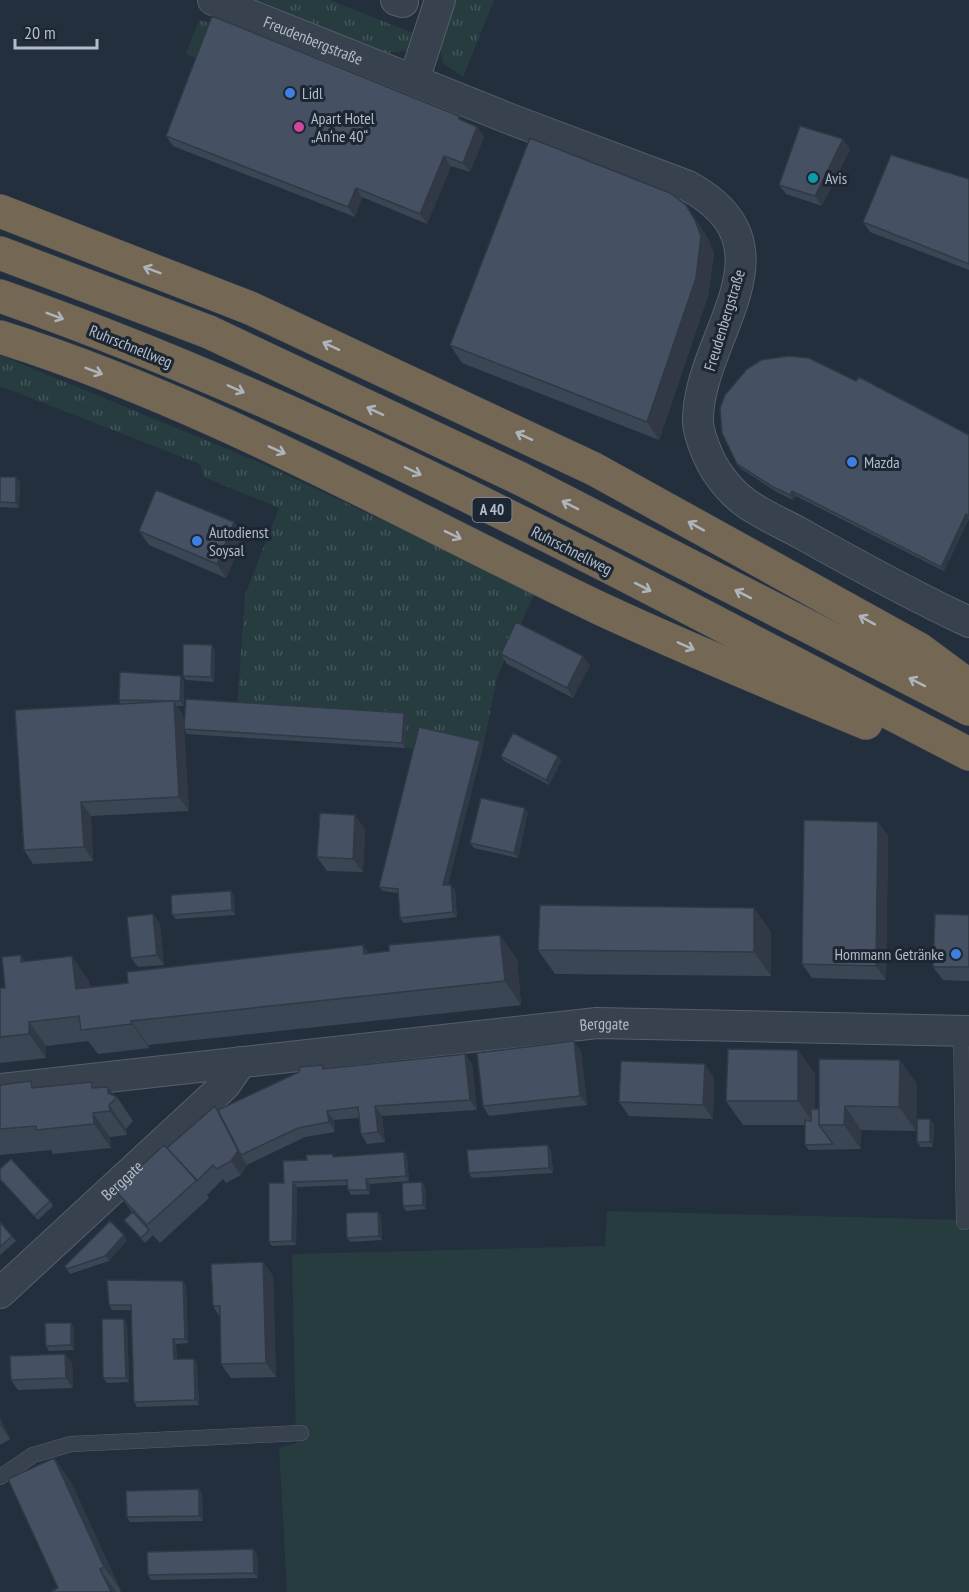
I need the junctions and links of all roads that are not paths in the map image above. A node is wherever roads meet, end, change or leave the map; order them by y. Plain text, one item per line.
1 (213, 0) edge
2 (440, 0) edge
3 (414, 80) junction
4 (0, 211) edge
5 (0, 253) edge
6 (0, 296) edge
7 (0, 337) edge
8 (969, 622) edge
9 (969, 686) edge
10 (969, 709) edge
11 (969, 754) edge
12 (969, 765) edge
13 (965, 1031) edge
14 (241, 1062) junction
15 (0, 1089) edge
16 (964, 1222) dead end
17 (0, 1293) edge
18 (301, 1433) dead end
19 (0, 1478) edge

1 - 3 street, Freudenbergstraße
2 - 3 street
3 - 8 street, Freudenbergstraße
9 -> 4 highway
10 -> 5 highway, A 40
6 -> 11 highway, Ruhrschnellweg / A 40
7 -> 12 highway, A 40
13 - 14 street, Berggate
13 - 16 lane
14 - 15 street, Berggate
14 - 17 street, Berggate
18 - 19 lane

